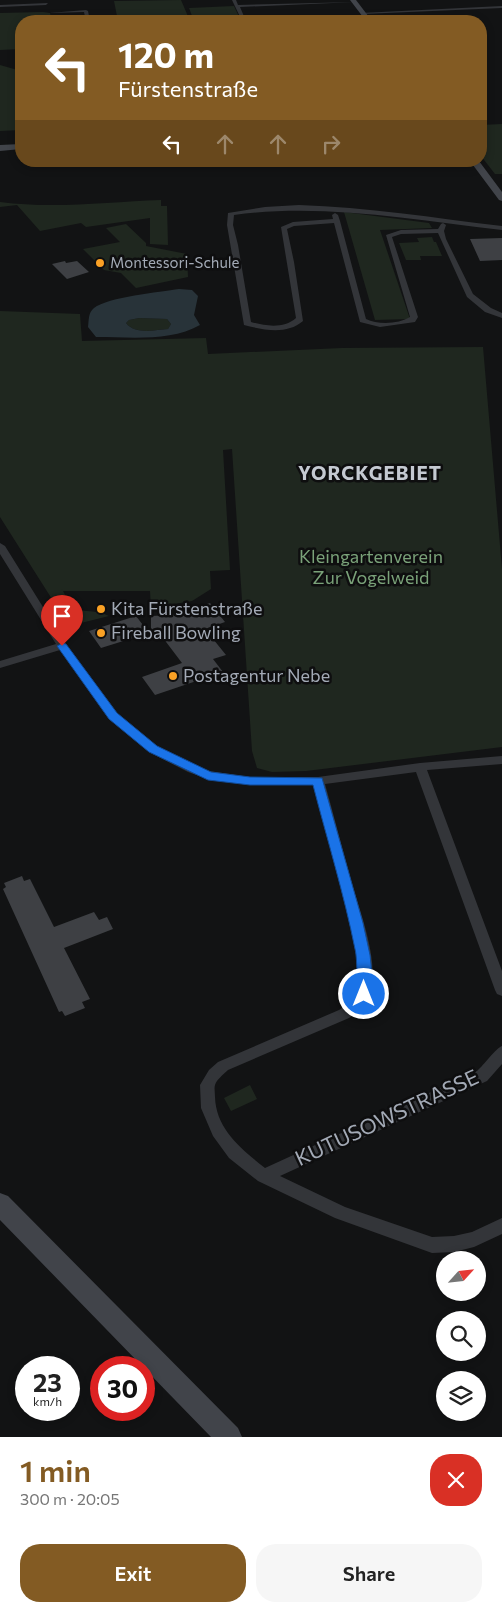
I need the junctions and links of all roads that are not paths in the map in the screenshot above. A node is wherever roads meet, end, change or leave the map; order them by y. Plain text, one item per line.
1 (234, 0) edge
2 (354, 1) edge
3 (46, 2) edge
4 (0, 6) edge
5 (237, 6) junction
6 (502, 7) edge
7 (50, 13) joint
8 (363, 13) joint
9 (87, 15) edge
10 (241, 15) edge
11 (15, 147) edge
12 (0, 148) edge
13 (479, 167) edge
14 (502, 198) edge
15 (334, 208) junction
16 (337, 221) junction
17 (444, 221) junction
18 (502, 228) edge
19 (441, 231) junction
20 (502, 316) edge
21 (0, 546) edge
22 (62, 646) junction
23 (0, 665) edge
24 (502, 760) edge
25 (420, 767) junction
26 (318, 780) junction
27 (502, 990) edge
28 (502, 1052) edge
29 (264, 1176) junction
30 (0, 1204) edge
31 (502, 1226) edge
32 (229, 1437) edge

1 - 5 street
2 - 5 street
2 - 8 street
3 - 4 street
3 - 7 street
5 - 10 street
6 - 8 street
7 - 9 street
11 - 12 street
13 - 14 street
15 - 16 street
15 - 16 street
15 - 17 street
16 - 19 street
17 - 18 street
17 - 19 street
19 - 20 street
21 - 22 street
22 - 23 street
22 - 26 street
24 - 25 street
25 - 26 street
25 - 27 street
26 - 29 street, KUTUSOWSTRASSE
28 - 29 street, KUTUSOWSTRASSE
29 - 31 street, KUTUSOWSTRASSE
30 - 32 street

